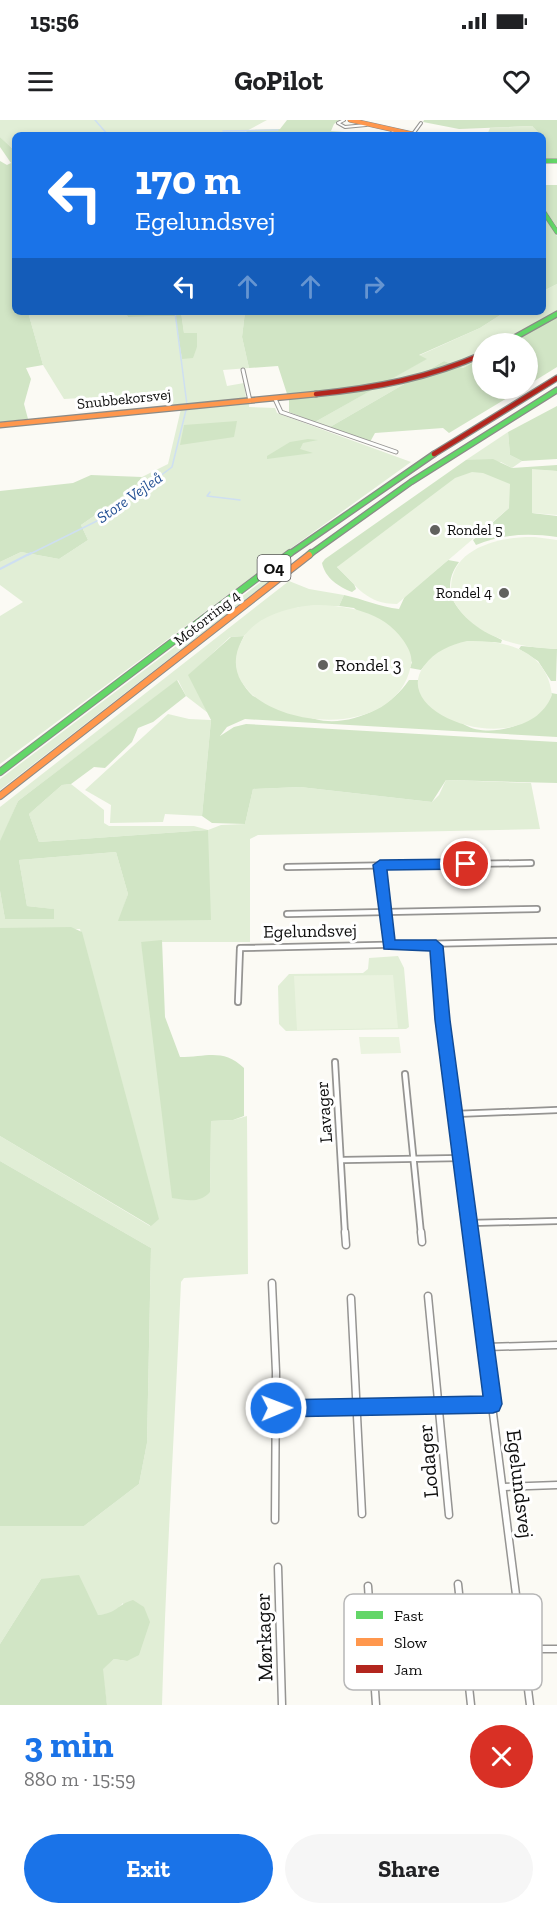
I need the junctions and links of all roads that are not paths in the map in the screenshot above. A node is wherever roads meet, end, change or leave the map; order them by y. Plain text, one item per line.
1 (344, 120) edge
2 (350, 120) edge
3 (421, 123) dead end
4 (366, 125) junction
5 (388, 132) edge
6 (416, 132) edge
7 (546, 216) edge
8 (557, 232) edge
9 (557, 314) edge
10 (523, 333) edge
11 (472, 360) edge
12 (243, 370) dead end
13 (557, 372) edge
14 (557, 378) edge
15 (557, 390) edge
16 (557, 395) edge
17 (275, 399) junction
18 (250, 401) junction
19 (498, 413) junction
20 (0, 425) edge
21 (396, 453) dead end
22 (438, 464) junction
23 (0, 772) edge
24 (0, 796) edge
25 (531, 862) dead end
26 (380, 865) junction
27 (287, 867) dead end
28 (537, 909) dead end
29 (385, 911) junction
30 (287, 914) dead end
31 (557, 941) edge
32 (388, 945) junction
33 (436, 946) junction
34 (238, 1002) dead end
35 (335, 1062) dead end
36 (405, 1074) dead end
37 (557, 1110) edge
38 (455, 1114) junction
39 (462, 1158) junction
40 (415, 1159) junction
41 (343, 1160) junction
42 (557, 1221) edge
43 (470, 1223) junction
44 (422, 1242) dead end
45 (346, 1245) dead end
46 (272, 1283) dead end
47 (428, 1296) dead end
48 (351, 1298) dead end
49 (557, 1345) edge
50 (486, 1347) junction
51 (493, 1404) junction
52 (440, 1405) junction
53 (358, 1407) junction
54 (276, 1408) junction
55 (557, 1485) edge
56 (504, 1487) junction
57 (362, 1514) dead end
58 (449, 1515) dead end
59 (275, 1520) dead end
60 (278, 1567) dead end
61 (458, 1584) dead end
62 (368, 1586) dead end
63 (369, 1594) edge
64 (459, 1594) edge
65 (516, 1594) edge
66 (542, 1649) edge
67 (557, 1649) edge
68 (375, 1690) edge
69 (469, 1690) edge
70 (528, 1690) edge
71 (282, 1705) edge
72 (376, 1705) edge
73 (471, 1705) edge
74 (530, 1705) edge

1 - 4 street
2 - 4 main road
3 - 6 street
4 - 5 main road
7 - 8 main road
9 - 10 main road
11 - 17 main road, Snubbekorsvej
12 - 18 street
13 - 19 main road, O4
14 - 19 main road, Motorring 4 / O4
15 - 22 main road, Motorring 4 / O4
16 - 22 main road, O4
17 - 18 main road, Snubbekorsvej
17 - 21 street
18 - 20 main road, Snubbekorsvej
19 - 23 main road, Motorring 4 / O4
22 - 24 main road, Motorring 4 / O4
25 - 26 street
26 - 27 street
26 - 29 street
28 - 29 street
29 - 30 street
29 - 32 street
31 - 33 street, Egelundsvej
32 - 33 street, Egelundsvej
32 - 34 street, Egelundsvej
33 - 38 street, Egelundsvej
35 - 41 street, Lavager
36 - 40 street
37 - 38 street
38 - 39 street, Egelundsvej
39 - 40 street, Lavager
39 - 43 street, Egelundsvej
40 - 41 street, Lavager
40 - 44 street
41 - 45 street, Lavager
42 - 43 street
43 - 50 street, Egelundsvej
46 - 54 street
47 - 52 street, Lodager
48 - 53 street
49 - 50 street
50 - 51 street, Egelundsvej
51 - 52 street, Lodager
51 - 56 street, Egelundsvej
52 - 53 street, Lodager
52 - 58 street, Lodager
53 - 54 street, Lodager
53 - 57 street
54 - 59 street
55 - 56 street
56 - 65 street, Egelundsvej
60 - 71 street, Mørkager
61 - 64 street
62 - 63 street
66 - 67 street
68 - 72 street
69 - 73 street
70 - 74 street, Egelundsvej

